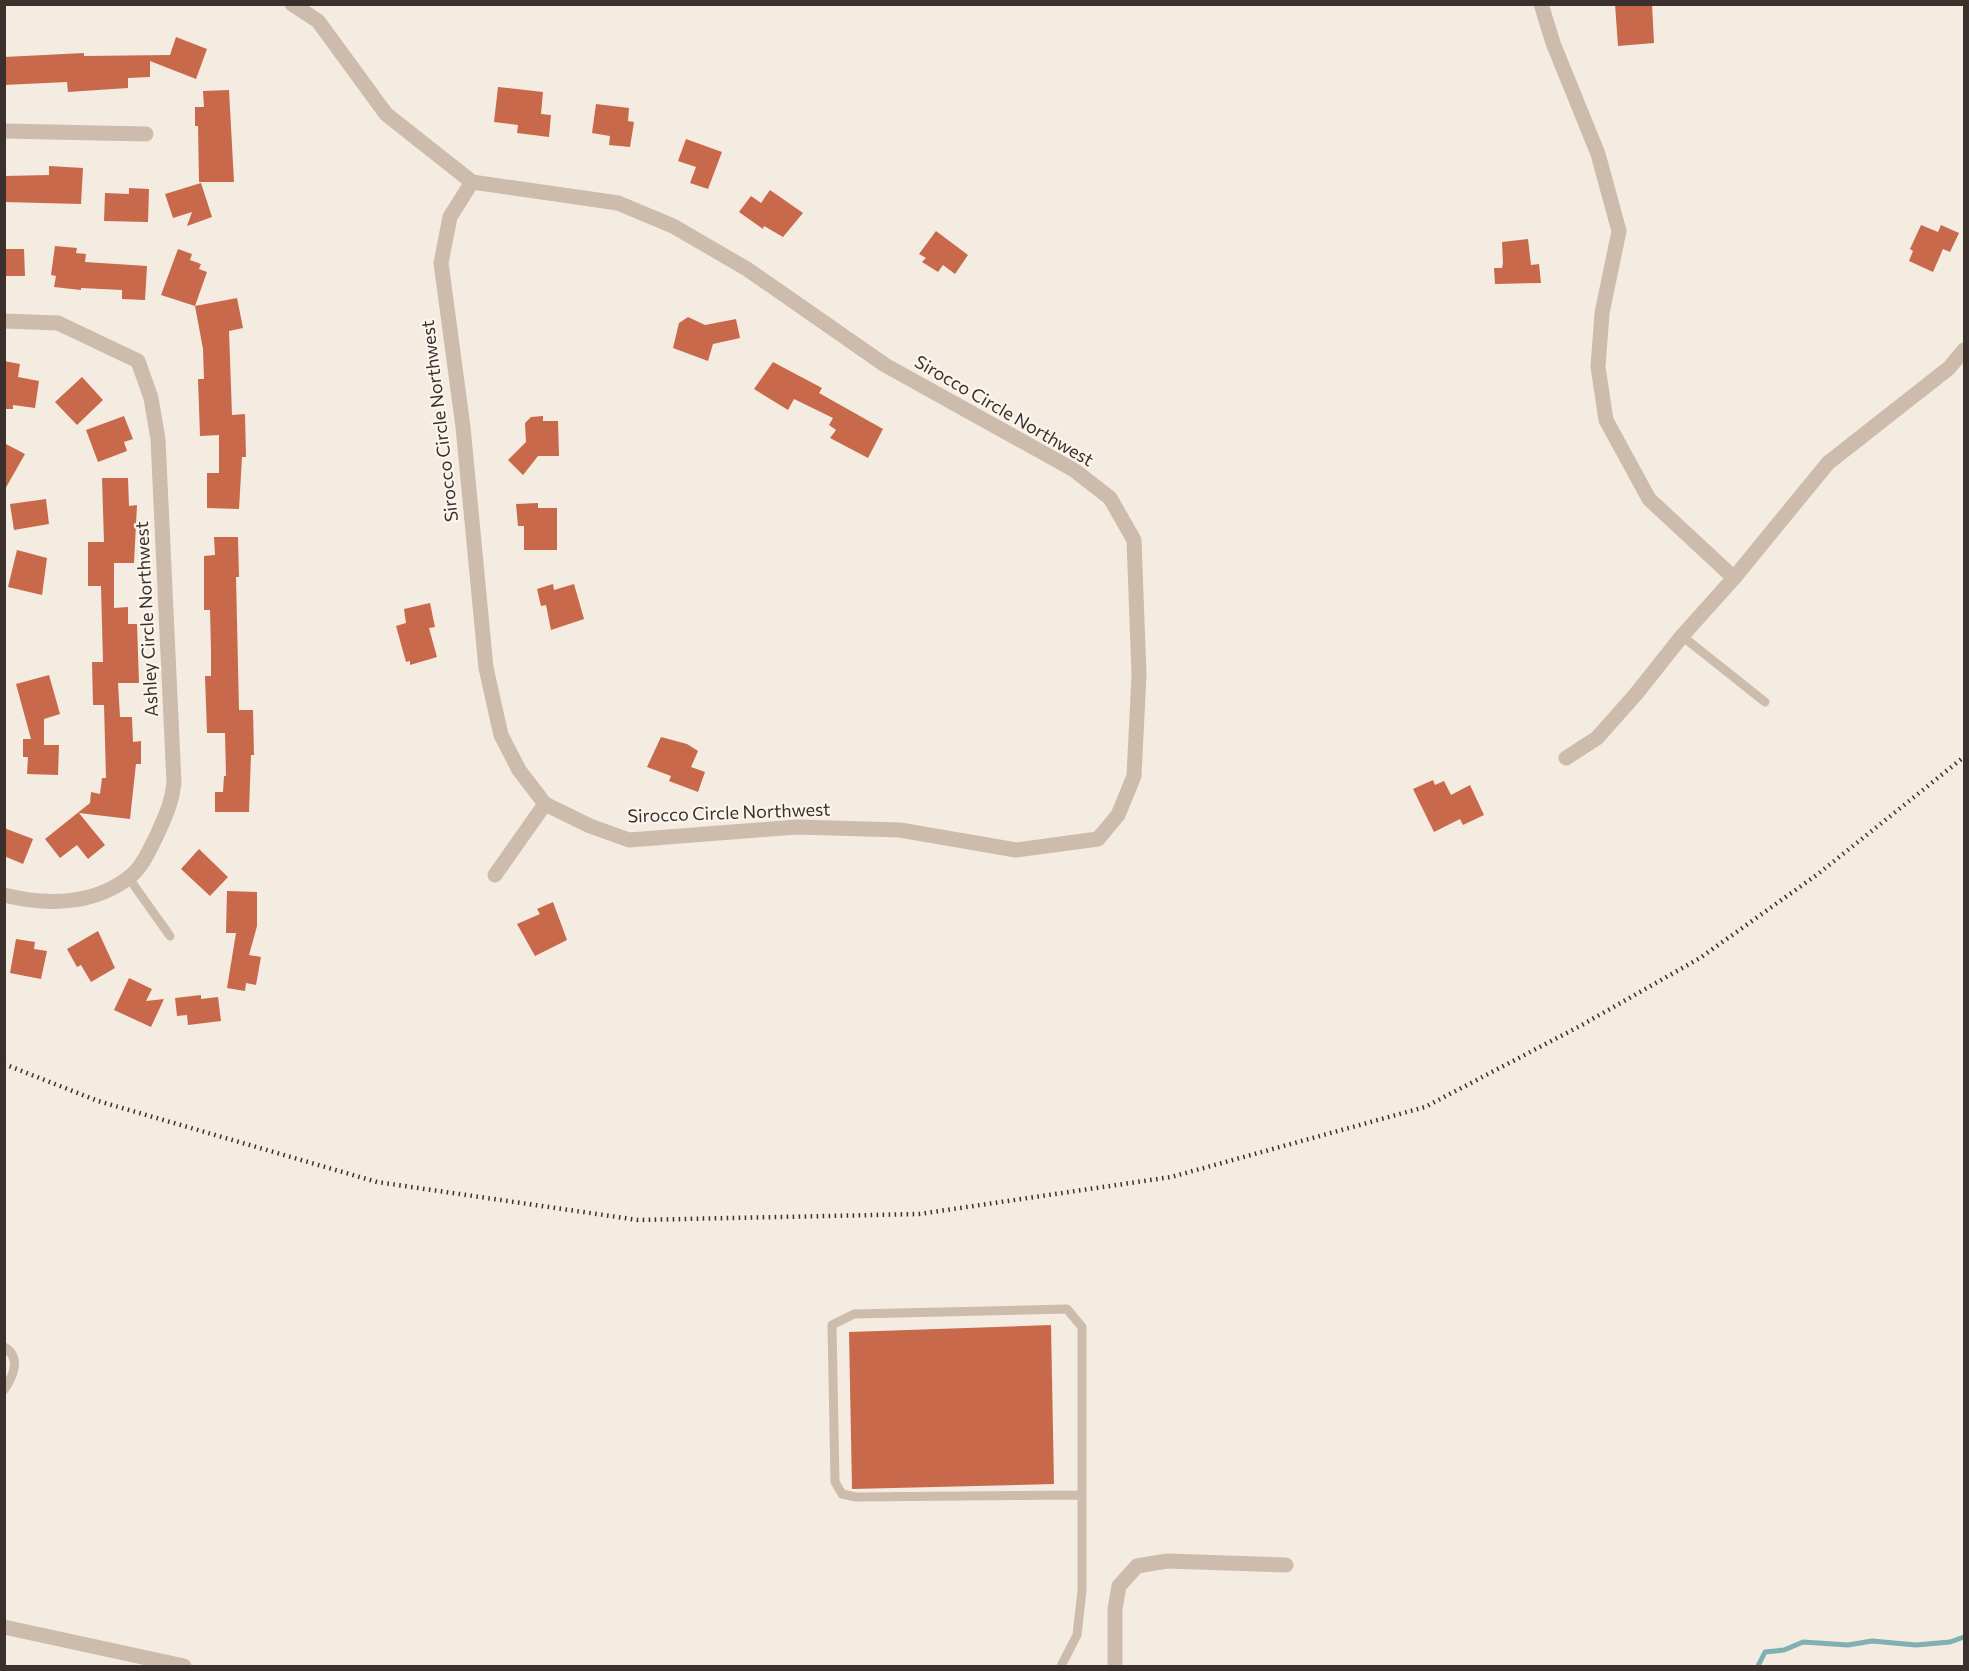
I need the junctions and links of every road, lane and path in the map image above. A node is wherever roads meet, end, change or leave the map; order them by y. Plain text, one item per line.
1 (292, 4) edge
2 (1541, 4) edge
3 (4, 130) edge
4 (146, 134) dead end
5 (472, 182) junction
6 (4, 321) edge
7 (1965, 350) edge
8 (1734, 578) junction
9 (1682, 636) junction
10 (1766, 702) dead end
11 (1566, 758) dead end
12 (546, 804) junction
13 (495, 874) dead end
14 (128, 877) junction
15 (4, 895) edge
16 (170, 936) dead end
17 (4, 1347) edge
18 (4, 1390) edge
19 (1082, 1495) junction
20 (1286, 1565) dead end
21 (4, 1627) edge
22 (184, 1666) edge
23 (1061, 1666) edge
24 (1114, 1666) edge

1 - 5 street
2 - 8 street
3 - 4 street
5 - 12 street, Sirocco Circle Northwest
5 - 12 street, Sirocco Circle Northwest
6 - 14 street, Ashley Circle Northwest
7 - 8 street
8 - 9 street
9 - 10 lane
9 - 11 street
12 - 13 street
14 - 15 street, Ashley Circle Northwest
14 - 16 lane
17 - 18 lane
19 - 19 lane
19 - 23 lane
20 - 24 street
21 - 22 street

